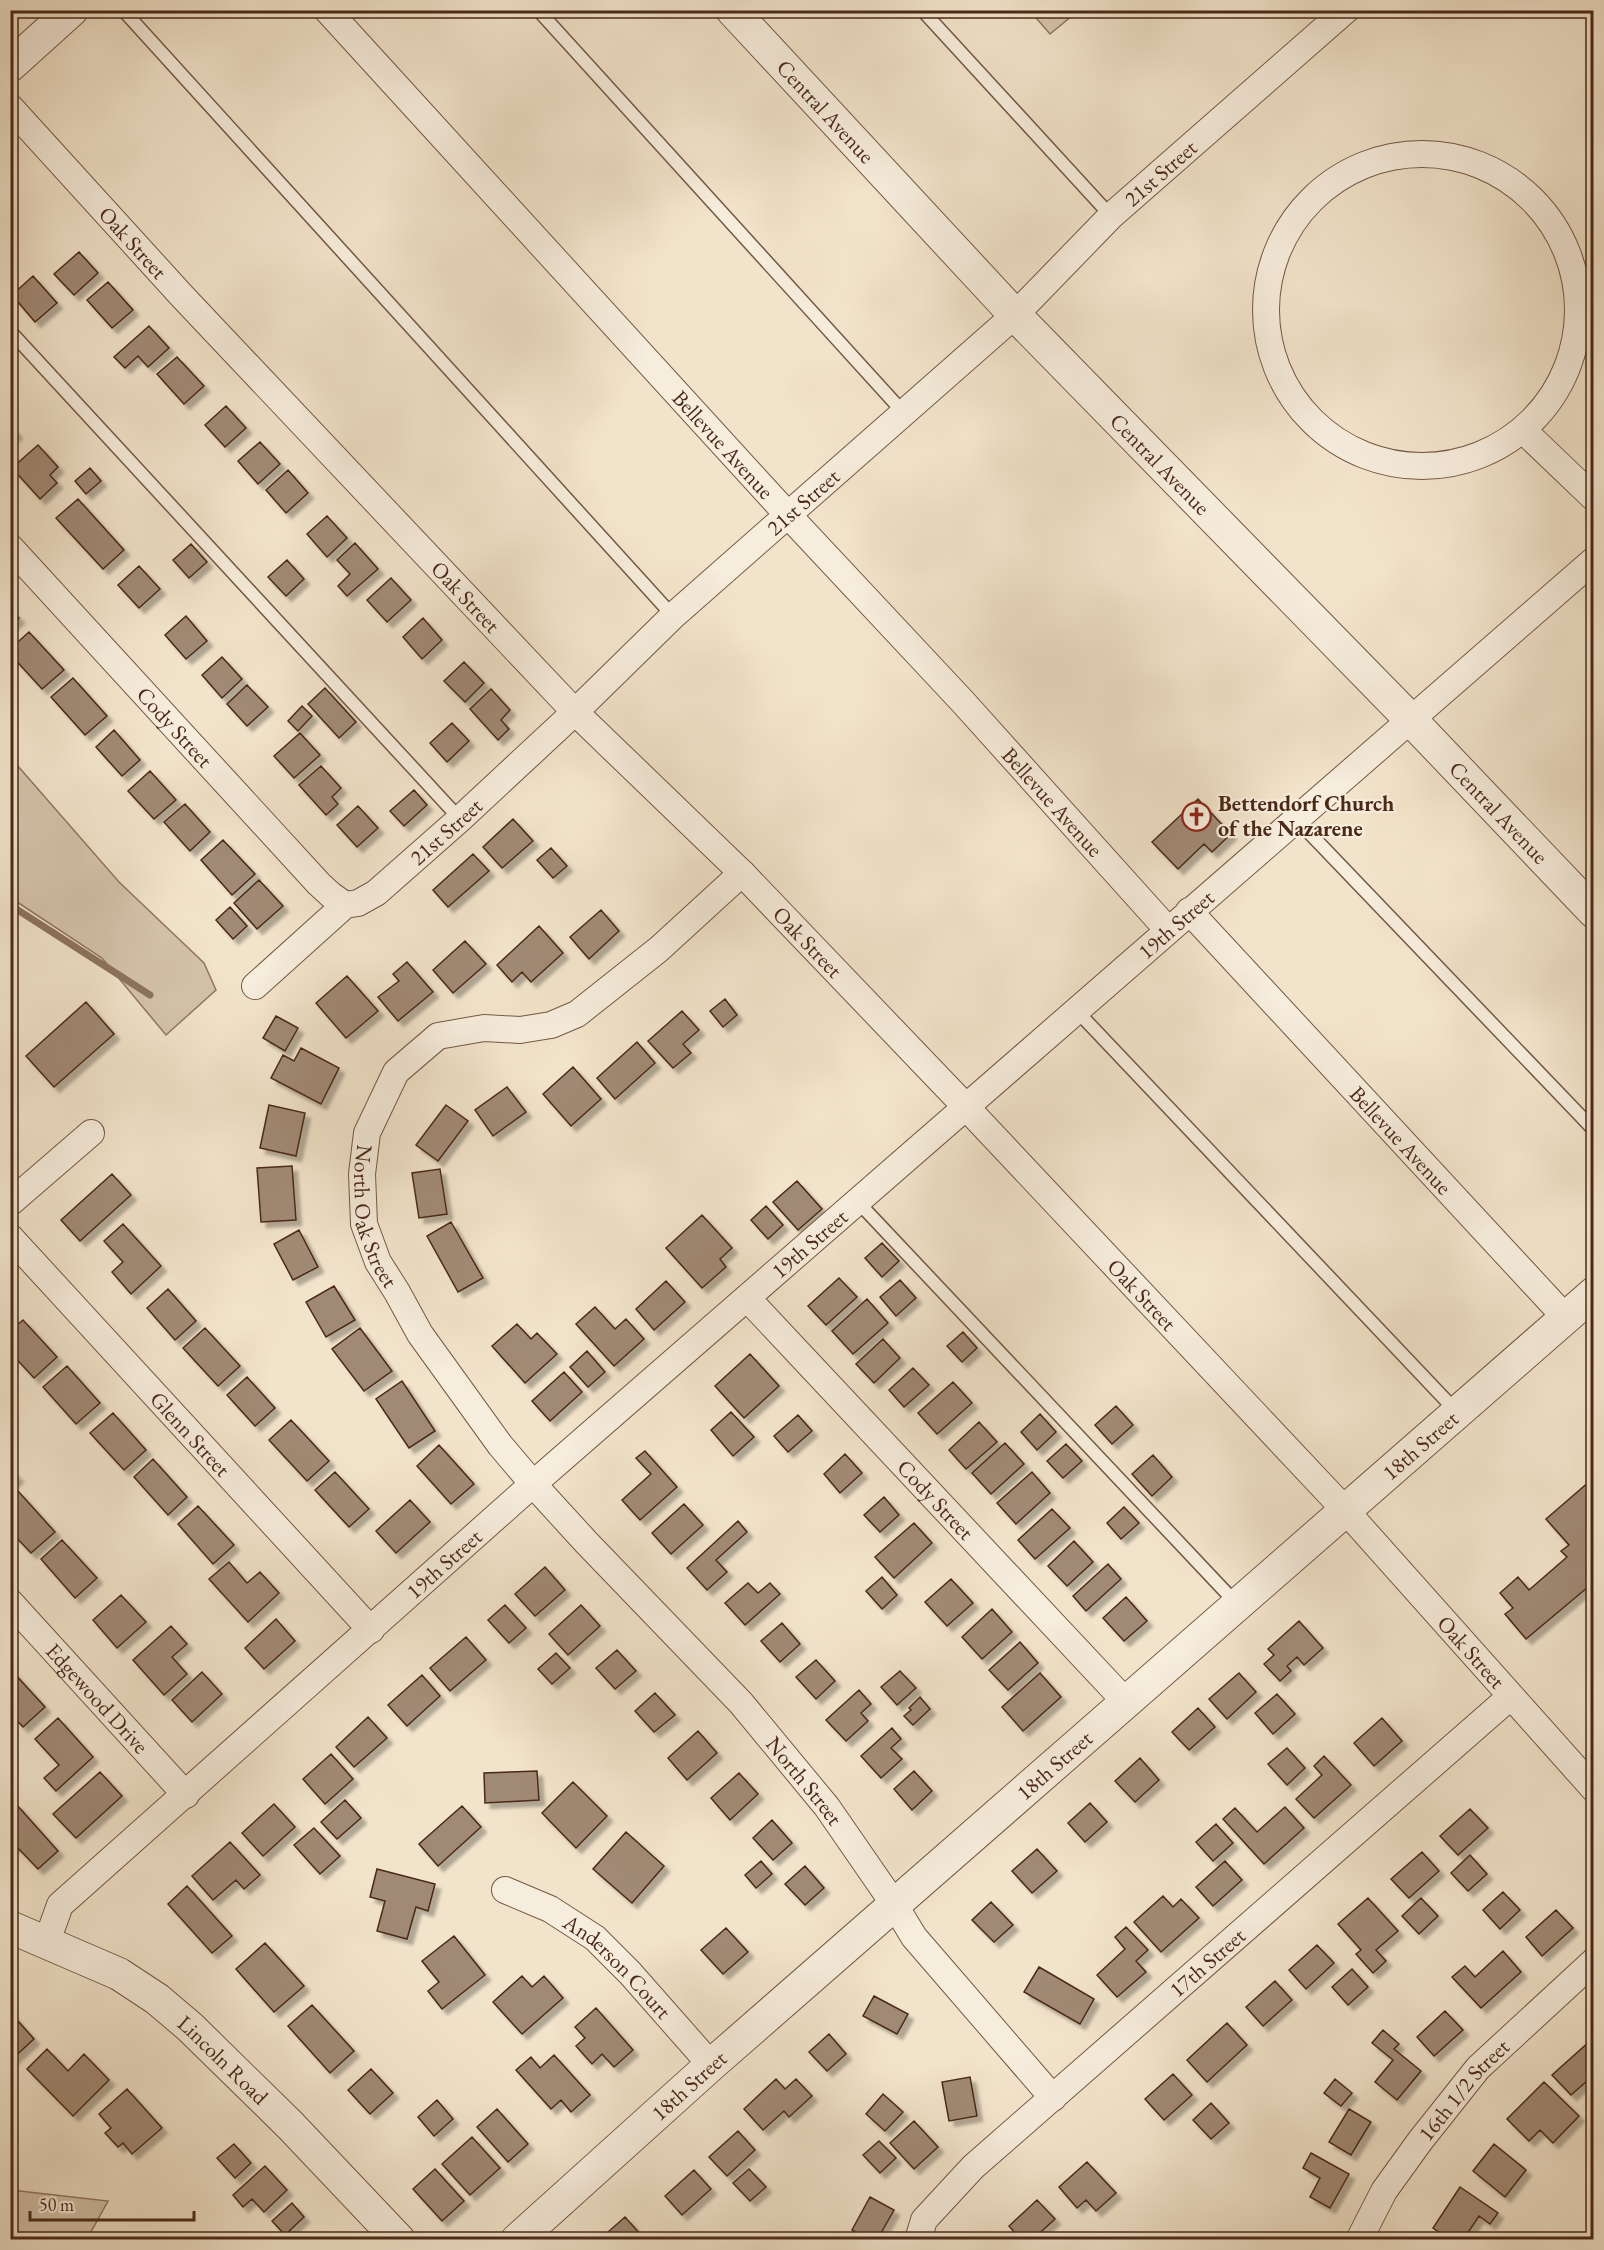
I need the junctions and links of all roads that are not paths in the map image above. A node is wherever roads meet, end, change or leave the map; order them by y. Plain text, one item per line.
1 (72, 10) edge
2 (123, 10) edge
3 (327, 10) edge
4 (538, 10) edge
5 (732, 10) edge
6 (922, 10) edge
7 (1334, 14) edge
8 (10, 66) edge
9 (10, 106) edge
10 (1111, 216) junction
11 (1015, 315) junction
12 (10, 331) edge
13 (903, 412) junction
14 (1524, 431) junction
15 (1593, 498) edge
16 (788, 516) junction
17 (10, 546) edge
18 (1593, 561) edge
19 (673, 616) junction
20 (575, 712) junction
21 (1412, 720) junction
22 (460, 819) junction
23 (1296, 819) junction
24 (742, 873) junction
25 (345, 905) junction
26 (1189, 911) junction
27 (1593, 912) edge
28 (1168, 930) junction
29 (255, 986) dead end
30 (1076, 1010) junction
31 (966, 1107) junction
32 (1593, 1131) edge
33 (91, 1133) dead end
34 (858, 1202) junction
35 (10, 1203) edge
36 (10, 1237) edge
37 (1593, 1293) edge
38 (747, 1298) junction
39 (1565, 1317) junction
40 (1458, 1413) junction
41 (533, 1484) junction
42 (1346, 1511) junction
43 (10, 1602) edge
44 (1236, 1604) junction
45 (371, 1630) junction
46 (1510, 1697) junction
47 (1125, 1701) junction
48 (1593, 1789) edge
49 (186, 1795) junction
50 (505, 1890) dead end
51 (894, 1904) junction
52 (10, 1927) edge
53 (46, 1944) junction
54 (1593, 1961) edge
55 (711, 2065) junction
56 (1053, 2098) junction
57 (399, 2240) edge
58 (517, 2240) edge
59 (918, 2240) edge
60 (1359, 2240) edge

1 - 8 street
2 - 19 lane
3 - 16 street, Bellevue Avenue
4 - 13 lane
5 - 11 street, Central Avenue
6 - 10 lane
7 - 10 street, 21st Street
9 - 20 street, Oak Street
10 - 11 street, 21st Street
11 - 13 street, 21st Street
11 - 21 street, Central Avenue
12 - 22 lane
13 - 16 street, 21st Street
14 - 14 street
14 - 15 street
16 - 19 street, 21st Street
16 - 28 street, Bellevue Avenue
17 - 25 street, Cody Street
18 - 21 street, 19th Street
19 - 20 street, 21st Street
20 - 22 street, 21st Street
20 - 24 street, Oak Street
21 - 23 street, 19th Street
21 - 27 street, Central Avenue
22 - 25 street, 21st Street
23 - 26 street, 19th Street
23 - 32 lane
24 - 31 street, Oak Street
24 - 41 street, North Oak Street
25 - 29 street, 21st Street
26 - 28 street, 19th Street
26 - 39 street, Bellevue Avenue
28 - 30 street, 19th Street
30 - 31 street, 19th Street
30 - 40 lane
31 - 34 street, 19th Street
31 - 42 street, Oak Street
33 - 35 street
34 - 38 street, 19th Street
34 - 44 lane
36 - 45 street, Glenn Street
37 - 39 street, 18th Street
38 - 41 street, 19th Street
38 - 47 street, Cody Street
39 - 40 street, 18th Street
40 - 42 street, 18th Street
41 - 45 street, 19th Street
41 - 51 street, North Street
42 - 44 street, 18th Street
42 - 46 street, Oak Street
43 - 49 street, Edgewood Drive
44 - 47 street, 18th Street
45 - 49 street, 19th Street
46 - 48 street, Oak Street
46 - 56 street, 17th Street
47 - 51 street, 18th Street
49 - 53 street, 19th Street
50 - 55 street, Anderson Court
51 - 55 street, 18th Street
51 - 56 street, North Street
52 - 53 street, Lincoln Road
53 - 57 street, Lincoln Road
54 - 60 street, 16th 1/2 Street
55 - 58 street, 18th Street
56 - 59 street, 17th Street

